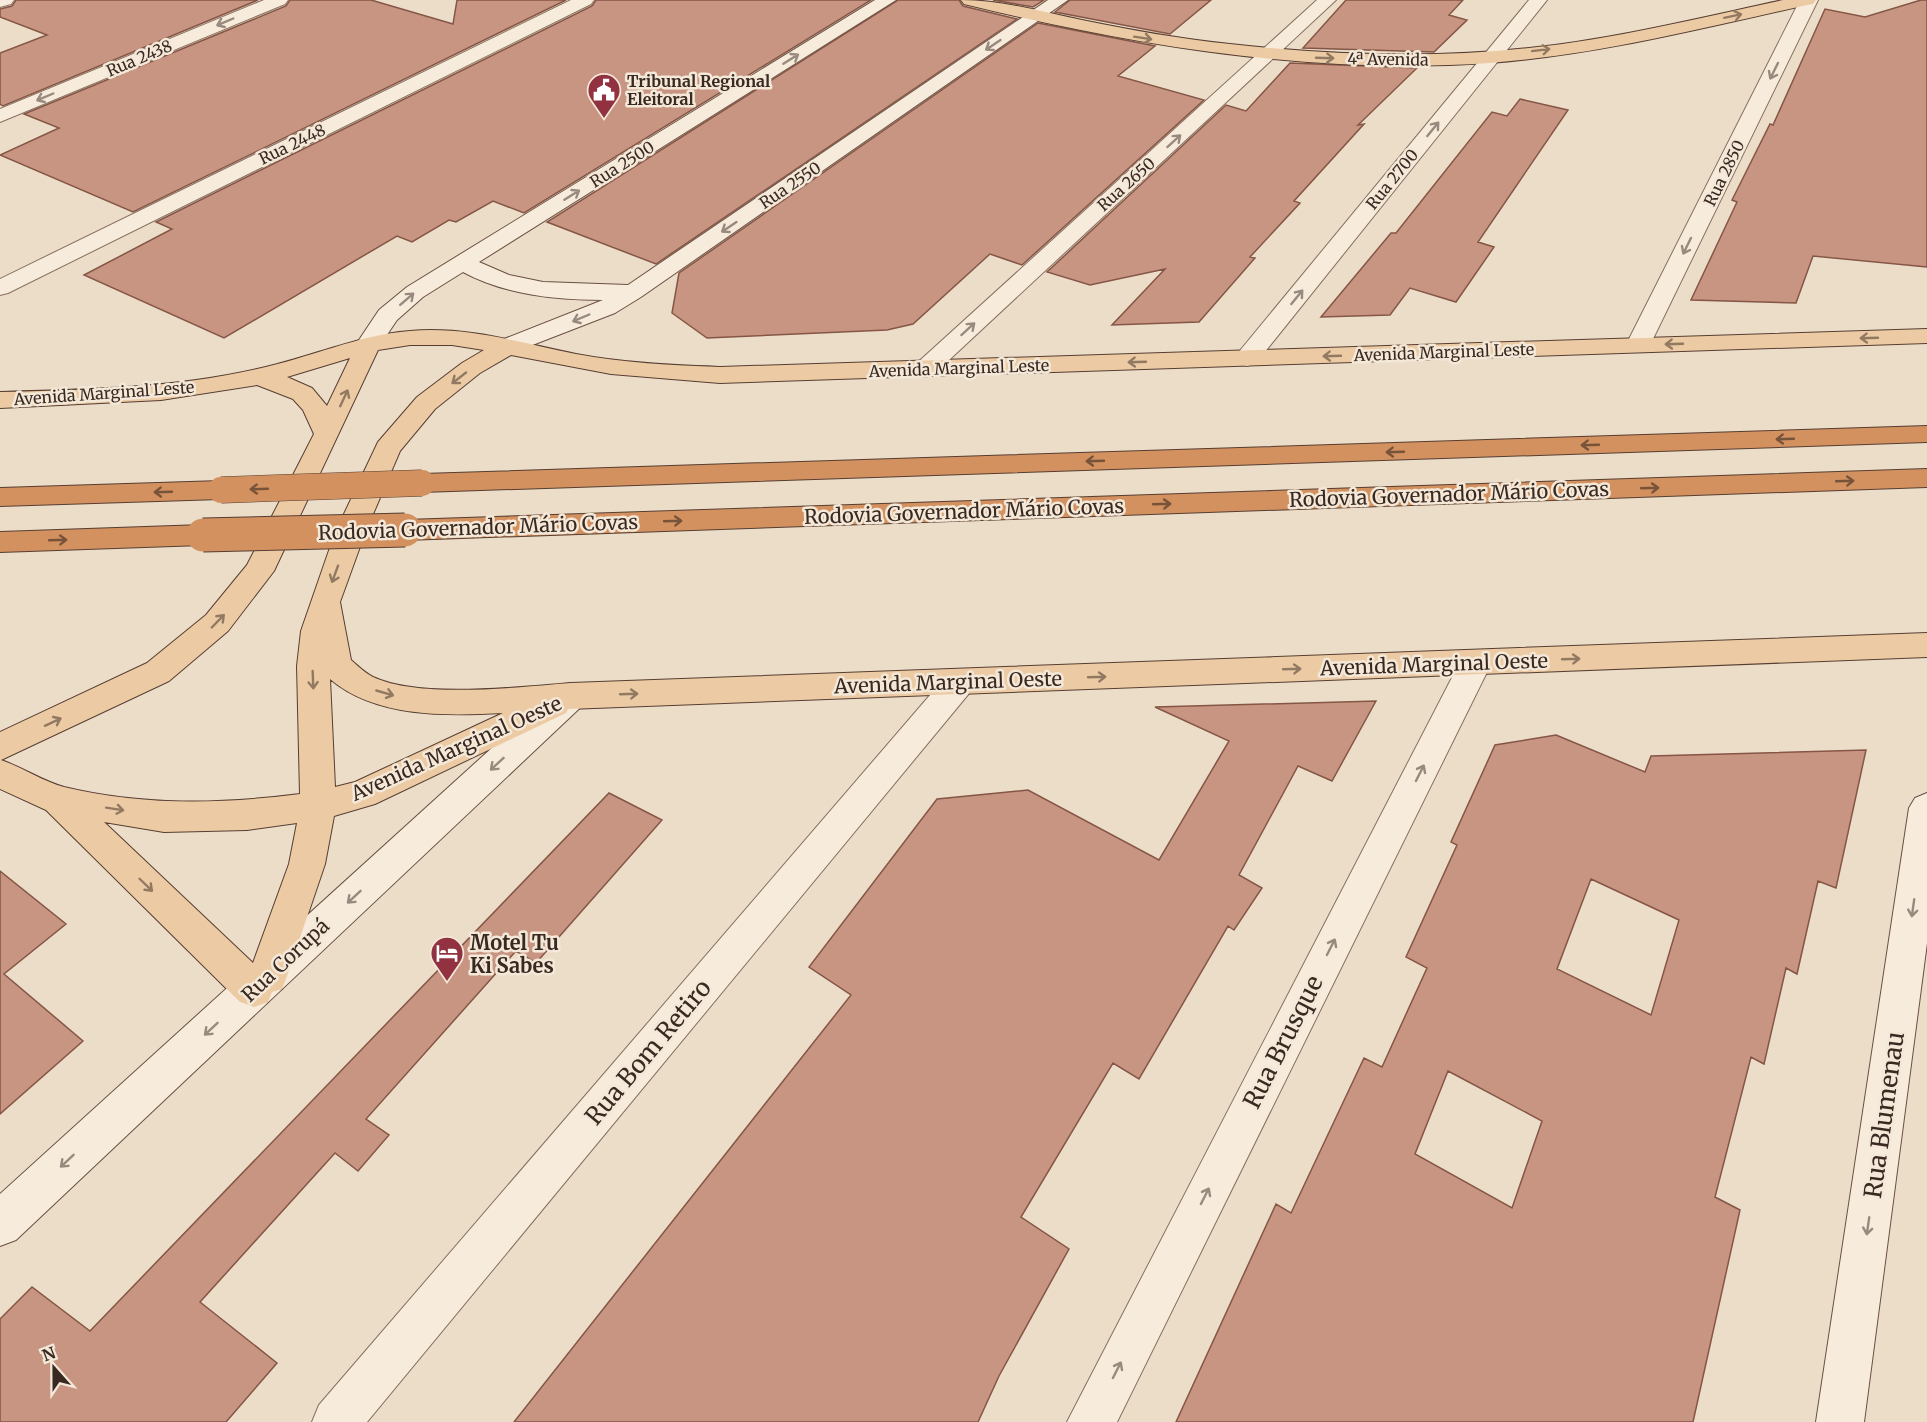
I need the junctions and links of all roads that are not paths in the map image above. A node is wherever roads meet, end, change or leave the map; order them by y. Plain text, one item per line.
1 (5, 0) edge
2 (279, 0) edge
3 (585, 0) edge
4 (887, 0) edge
5 (970, 0) edge
6 (1059, 0) edge
7 (1327, 0) edge
8 (1538, 0) edge
9 (1808, 0) edge
10 (0, 2) edge
11 (1035, 16) junction
12 (1267, 55) junction
13 (1492, 57) junction
14 (0, 116) edge
15 (462, 263) junction
16 (0, 288) edge
17 (633, 292) junction
18 (1927, 336) edge
19 (369, 343) junction
20 (1638, 345) junction
21 (508, 346) junction
22 (1247, 358) junction
23 (925, 369) junction
24 (258, 377) junction
25 (0, 400) edge
26 (327, 434) junction
27 (1927, 434) edge
28 (1927, 478) edge
29 (0, 497) edge
30 (0, 542) edge
31 (325, 602) junction
32 (1927, 645) edge
33 (1476, 662) junction
34 (960, 682) junction
35 (571, 696) junction
36 (0, 747) edge
37 (0, 774) edge
38 (58, 800) junction
39 (318, 807) junction
40 (1927, 808) edge
41 (261, 982) junction
42 (0, 1224) edge
43 (336, 1422) edge
44 (1091, 1422) edge
45 (1840, 1422) edge

1 - 10 street
2 -> 14 street, Rua 2438
3 - 16 street, Rua 2448
15 -> 4 street, Rua 2500
5 - 11 main road, 4ª Avenida
6 - 11 street, Rua 2550
7 - 12 street, Rua 2650
8 - 13 street, Rua 2700
13 -> 9 main road, 4ª Avenida
9 -> 20 street, Rua 2850
11 -> 12 main road, 4ª Avenida
11 -> 17 street, Rua 2550
12 -> 13 main road, 4ª Avenida
23 -> 12 street, Rua 2650
22 -> 13 street, Rua 2700
15 - 17 street
19 -> 15 street, Rua 2500
17 -> 21 street, Rua 2550
18 -> 20 main road, Avenida Marginal Leste
19 - 21 main road, Avenida Marginal Leste
19 - 24 main road, Avenida Marginal Leste
26 -> 19 main road
20 -> 22 main road, Avenida Marginal Leste
21 - 23 main road, Avenida Marginal Leste
21 -> 31 main road
22 -> 23 main road, Avenida Marginal Leste
24 - 25 main road, Avenida Marginal Leste
24 - 26 main road
36 -> 26 main road
27 -> 29 highway, bridge
30 -> 28 highway, Rodovia Governador Mário Covas, bridge
31 -> 35 main road
31 -> 39 main road
33 -> 32 main road, Avenida Marginal Oeste
34 -> 33 main road, Avenida Marginal Oeste
44 -> 33 street, Rua Brusque
35 -> 34 main road, Avenida Marginal Oeste
34 - 43 street, Rua Bom Retiro
35 - 39 main road, Avenida Marginal Oeste
35 -> 41 street, Rua Corupá
37 - 38 main road, Avenida Marginal Oeste
38 -> 39 main road, Avenida Marginal Oeste
38 -> 41 main road
39 - 41 main road
40 -> 45 street, Rua Blumenau
41 -> 42 street, Rua Corupá

